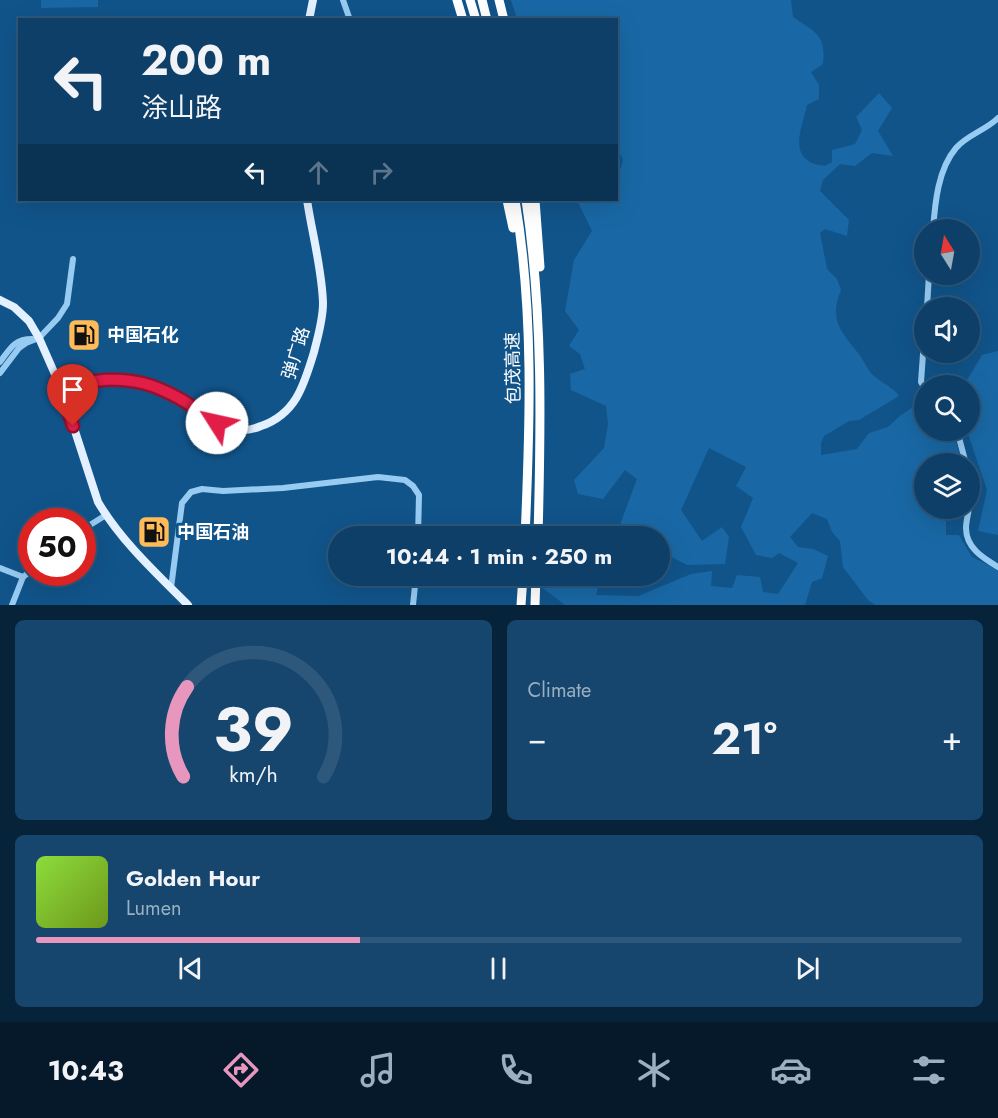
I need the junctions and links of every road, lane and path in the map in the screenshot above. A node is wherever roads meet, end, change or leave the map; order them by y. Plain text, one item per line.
1 (313, 0) edge
2 (343, 0) edge
3 (457, 0) edge
4 (470, 0) edge
5 (482, 0) edge
6 (499, 0) edge
7 (309, 18) edge
8 (349, 18) edge
9 (462, 18) edge
10 (475, 18) edge
11 (486, 18) edge
12 (504, 18) edge
13 (998, 117) edge
14 (307, 201) edge
15 (507, 201) edge
16 (515, 201) edge
17 (526, 201) edge
18 (536, 201) edge
19 (935, 219) edge
20 (73, 259) dead end
21 (525, 283) junction
22 (0, 300) edge
23 (539, 320) junction
24 (39, 339) junction
25 (0, 362) edge
26 (0, 373) edge
27 (61, 388) junction
28 (106, 515) junction
29 (967, 519) edge
30 (96, 521) edge
31 (418, 526) edge
32 (526, 526) edge
33 (538, 526) edge
34 (998, 567) edge
35 (0, 568) edge
36 (18, 575) edge
37 (19, 586) edge
38 (415, 586) edge
39 (522, 586) edge
40 (536, 586) edge
41 (171, 588) junction
42 (12, 605) edge
43 (188, 605) edge
44 (413, 605) edge
45 (521, 605) edge
46 (535, 605) edge

1 - 7 main road
2 - 8 street
3 - 9 highway
4 - 10 highway
5 - 11 highway
6 - 12 highway
13 - 19 street
14 - 27 main road, 弹广路
15 - 21 highway
16 - 21 highway, 包茂高速
17 - 23 highway, 包茂高速
18 - 23 highway
20 - 24 street
21 - 32 highway, 包茂高速
22 - 24 main road
23 - 33 highway, 包茂高速
24 - 25 street
24 - 26 street
24 - 27 main road
27 - 28 main road
28 - 30 street
28 - 41 main road
29 - 34 street
31 - 41 street
35 - 36 street
37 - 42 street
38 - 44 street
39 - 45 highway
40 - 46 highway
41 - 43 main road

